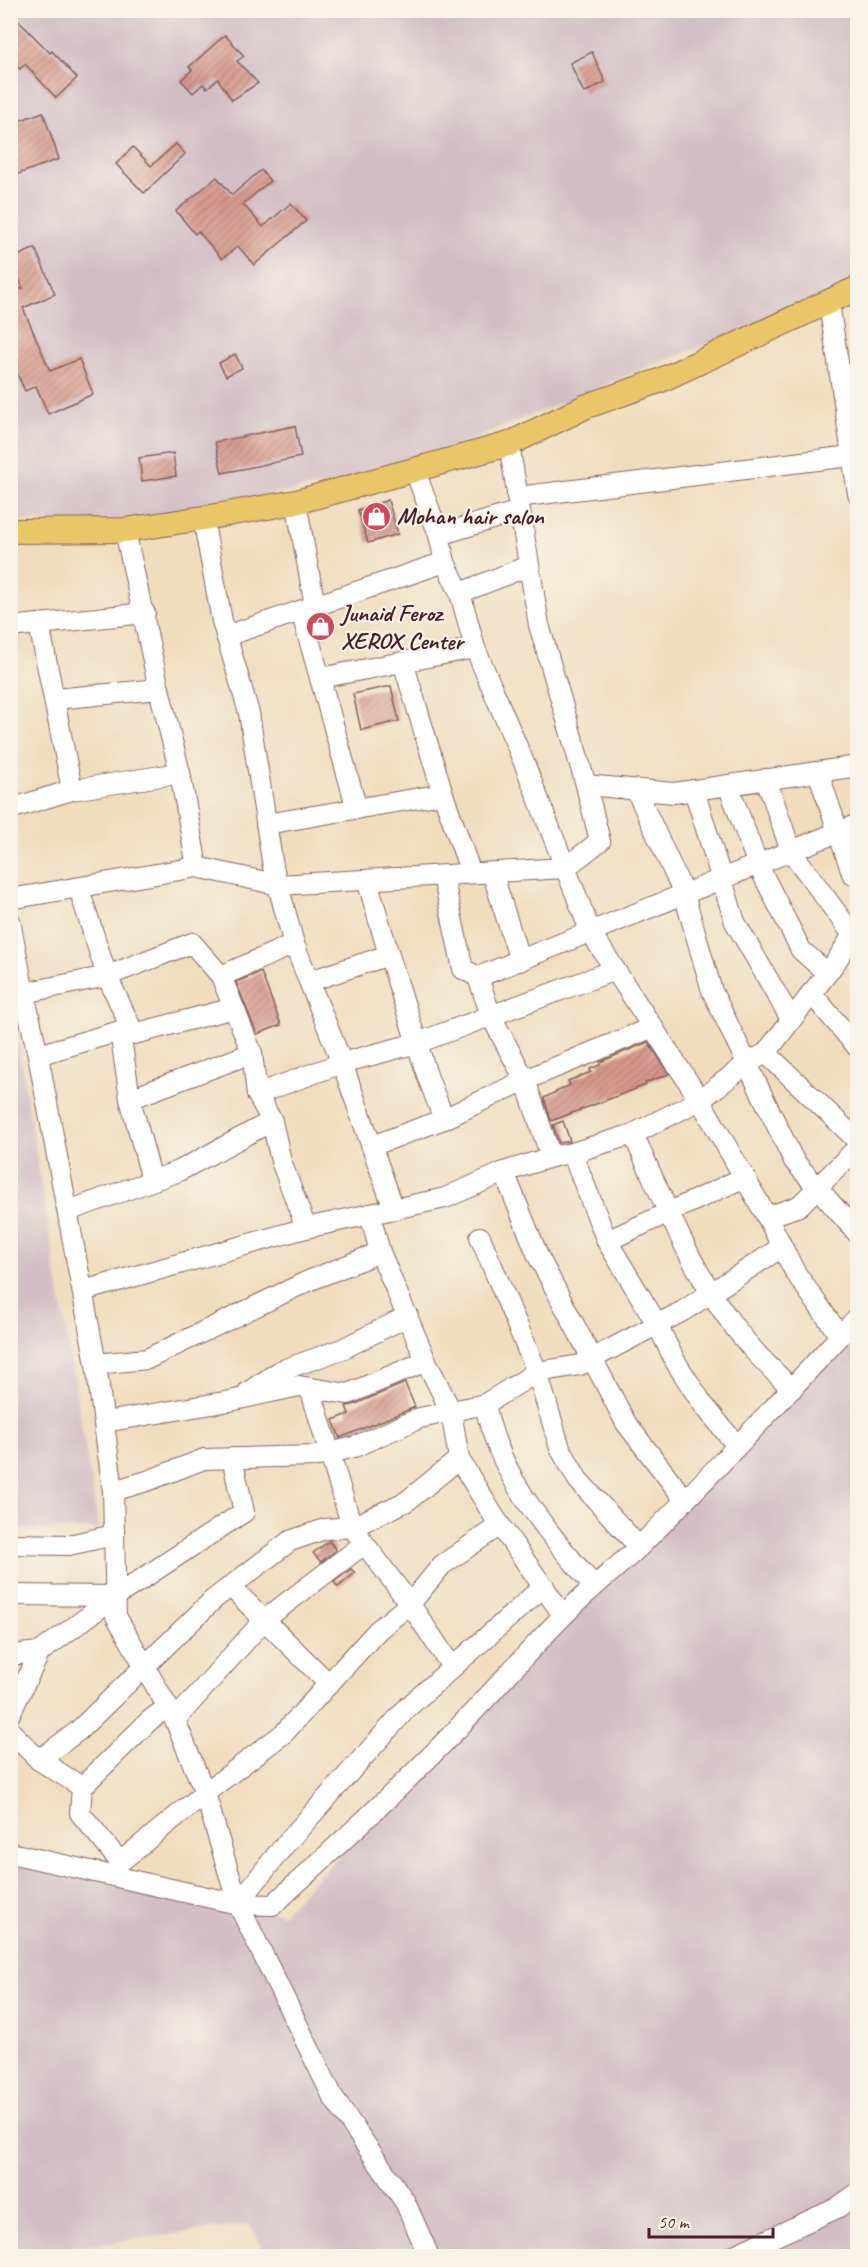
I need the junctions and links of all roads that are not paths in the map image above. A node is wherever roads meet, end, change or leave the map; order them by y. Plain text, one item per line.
1 (858, 288) edge
2 (829, 303) junction
3 (509, 444) junction
4 (851, 456) junction
5 (415, 471) junction
6 (858, 494) edge
7 (296, 502) junction
8 (518, 504) junction
9 (203, 518) junction
10 (125, 530) junction
11 (10, 531) edge
12 (439, 535) junction
13 (446, 562) junction
14 (528, 566) junction
15 (460, 593) junction
16 (308, 609) junction
17 (145, 613) junction
18 (39, 624) junction
19 (10, 627) edge
20 (226, 636) junction
21 (475, 648) junction
22 (403, 662) junction
23 (320, 678) junction
24 (159, 689) junction
25 (55, 699) junction
26 (858, 766) edge
27 (818, 772) junction
28 (180, 773) junction
29 (766, 779) junction
30 (586, 785) junction
31 (728, 785) junction
32 (636, 789) junction
33 (72, 790) junction
34 (694, 790) junction
35 (443, 794) junction
36 (10, 809) edge
37 (357, 809) junction
38 (266, 824) junction
39 (858, 824) edge
40 (838, 833) junction
41 (791, 851) junction
42 (758, 865) junction
43 (197, 867) junction
44 (565, 868) junction
45 (471, 873) junction
46 (492, 873) junction
47 (443, 876) junction
48 (858, 877) edge
49 (722, 879) junction
50 (367, 880) junction
51 (279, 885) junction
52 (79, 889) junction
53 (684, 894) junction
54 (10, 899) edge
55 (10, 921) edge
56 (591, 933) junction
57 (854, 940) edge
58 (294, 944) junction
59 (388, 956) junction
60 (520, 960) junction
61 (615, 970) junction
62 (827, 973) junction
63 (107, 976) junction
64 (221, 976) junction
65 (477, 977) junction
66 (310, 981) junction
67 (24, 993) junction
68 (811, 993) junction
69 (234, 1008) junction
70 (490, 1016) junction
71 (791, 1019) junction
72 (653, 1027) junction
73 (127, 1033) junction
74 (417, 1044) junction
75 (858, 1048) edge
76 (252, 1053) junction
77 (766, 1053) junction
78 (38, 1055) junction
79 (342, 1063) junction
80 (748, 1063) junction
81 (525, 1080) junction
82 (257, 1094) junction
83 (130, 1099) junction
84 (700, 1100) junction
85 (444, 1119) junction
86 (272, 1121) junction
87 (633, 1134) junction
88 (858, 1141) edge
89 (372, 1146) junction
90 (858, 1147) edge
91 (572, 1153) junction
92 (551, 1156) junction
93 (504, 1172) junction
94 (745, 1177) junction
95 (152, 1180) junction
96 (817, 1188) junction
97 (394, 1209) junction
98 (68, 1211) junction
99 (670, 1213) junction
100 (370, 1214) junction
101 (767, 1216) junction
102 (306, 1228) junction
103 (858, 1234) edge
104 (480, 1237) dead end
105 (607, 1241) junction
106 (782, 1247) junction
107 (380, 1252) junction
108 (83, 1291) junction
109 (712, 1293) junction
110 (408, 1316) junction
111 (858, 1317) edge
112 (657, 1324) junction
113 (840, 1336) junction
114 (593, 1357) junction
115 (426, 1361) junction
116 (96, 1364) junction
117 (537, 1372) junction
118 (310, 1388) junction
119 (792, 1389) junction
120 (239, 1399) junction
121 (485, 1404) junction
122 (451, 1412) junction
123 (105, 1422) junction
124 (736, 1446) junction
125 (328, 1453) junction
126 (232, 1458) junction
127 (459, 1459) junction
128 (113, 1491) junction
129 (685, 1500) junction
130 (500, 1525) junction
131 (352, 1527) junction
132 (114, 1535) junction
133 (10, 1544) edge
134 (364, 1544) junction
135 (639, 1547) junction
136 (593, 1585) junction
137 (544, 1586) junction
138 (231, 1587) junction
139 (10, 1595) edge
140 (116, 1596) junction
141 (410, 1604) junction
142 (563, 1615) junction
143 (264, 1620) junction
144 (40, 1652) junction
145 (10, 1655) edge
146 (452, 1667) junction
147 (145, 1668) junction
148 (329, 1684) junction
149 (10, 1714) edge
150 (172, 1714) junction
151 (10, 1731) edge
152 (39, 1760) junction
153 (81, 1787) junction
154 (205, 1793) junction
155 (10, 1853) edge
156 (238, 1904) junction
157 (858, 2193) edge
158 (429, 2256) edge
159 (732, 2256) edge

1 - 2 main road
2 - 3 main road
2 - 4 street
3 - 5 main road
3 - 8 street
4 - 6 street
4 - 8 street
5 - 7 main road
5 - 12 street
7 - 9 main road
7 - 16 street
8 - 12 street
8 - 14 street
9 - 10 main road
9 - 20 street
10 - 11 main road
10 - 17 street
12 - 13 street
13 - 15 street
13 - 16 street
14 - 15 street
14 - 30 street
15 - 21 street
16 - 20 street
16 - 23 street
17 - 18 street
17 - 24 street
18 - 19 street
18 - 25 street
20 - 38 street
21 - 22 street
21 - 44 street
22 - 23 street
22 - 35 street
23 - 37 street
24 - 25 street
24 - 28 street
25 - 33 street
26 - 27 street
27 - 29 street
27 - 40 street
28 - 33 street
28 - 43 street
29 - 31 street
29 - 41 street
30 - 32 street
30 - 44 street
31 - 34 street
31 - 42 street
32 - 34 street
32 - 53 street
33 - 36 street
34 - 49 street
35 - 37 street
35 - 45 street
37 - 38 street
38 - 51 street
39 - 40 street
40 - 41 street
40 - 48 street
41 - 42 street
41 - 57 street
42 - 49 street
42 - 62 street
43 - 51 street
43 - 52 street
44 - 46 street
44 - 56 street
45 - 46 street
45 - 47 street
46 - 60 street
47 - 50 street
47 - 65 street
49 - 53 street
49 - 71 street
50 - 51 street
50 - 59 street
51 - 58 street
52 - 54 street
52 - 63 street
53 - 56 street
53 - 80 street
55 - 67 street
56 - 60 street
56 - 61 street
57 - 62 street
58 - 64 street
58 - 66 street
59 - 66 street
59 - 74 street
60 - 65 street
61 - 70 street
61 - 72 street
62 - 68 street
63 - 64 street
63 - 67 street
63 - 73 street
64 - 69 street
65 - 70 street
66 - 79 street
67 - 78 street
68 - 71 street
68 - 75 street
69 - 73 street
69 - 76 street
70 - 74 street
70 - 81 street
71 - 77 street
72 - 81 street
72 - 84 street
73 - 78 street
73 - 83 street
74 - 79 street
74 - 85 street
76 - 82 street
76 - 83 street
77 - 80 street
77 - 88 street
78 - 98 street
79 - 82 street
79 - 89 street
80 - 84 street
80 - 96 street
81 - 85 street
81 - 92 street
82 - 86 street
83 - 95 street
84 - 87 street
84 - 94 street
85 - 89 street
86 - 95 street
86 - 102 street
87 - 91 street
87 - 99 street
89 - 97 street
90 - 96 street
91 - 92 street
91 - 105 street
92 - 93 street
93 - 97 street
93 - 114 street
94 - 99 street
94 - 101 street
95 - 98 street
96 - 101 street
96 - 103 street
97 - 100 street
98 - 108 street
99 - 105 street
99 - 109 street
100 - 102 street
100 - 107 street
101 - 106 street
102 - 108 street
104 - 117 street
105 - 112 street
106 - 109 street
106 - 113 street
107 - 110 street
107 - 116 street
108 - 116 street
109 - 112 street
109 - 119 street
110 - 115 street
110 - 120 street
111 - 113 street
112 - 114 street
112 - 124 street
113 - 119 street
114 - 117 street
114 - 129 street
115 - 118 street
115 - 122 street
116 - 123 street
117 - 121 street
117 - 135 street
118 - 120 street
118 - 125 street
119 - 124 street
120 - 123 street
121 - 122 street
121 - 136 street
122 - 125 street
122 - 127 street
123 - 128 street
124 - 129 street
125 - 126 street
125 - 131 street
126 - 128 street
126 - 140 street
127 - 130 street
127 - 131 street
128 - 132 street
129 - 135 street
130 - 137 street
130 - 141 street
131 - 134 street
131 - 138 street
132 - 133 street
132 - 140 street
134 - 141 street
134 - 143 street
135 - 136 street
136 - 142 street
137 - 142 street
137 - 146 street
138 - 143 street
138 - 147 street
139 - 140 street
140 - 144 street
140 - 147 street
141 - 146 street
141 - 148 street
142 - 156 street
143 - 148 street
143 - 150 street
144 - 145 street
144 - 149 street
146 - 156 street
147 - 150 street
147 - 152 street
148 - 154 street
150 - 153 street
150 - 154 street
151 - 152 street
152 - 153 street
153 - 154 street
154 - 156 street
155 - 156 street
156 - 158 street
157 - 159 street

